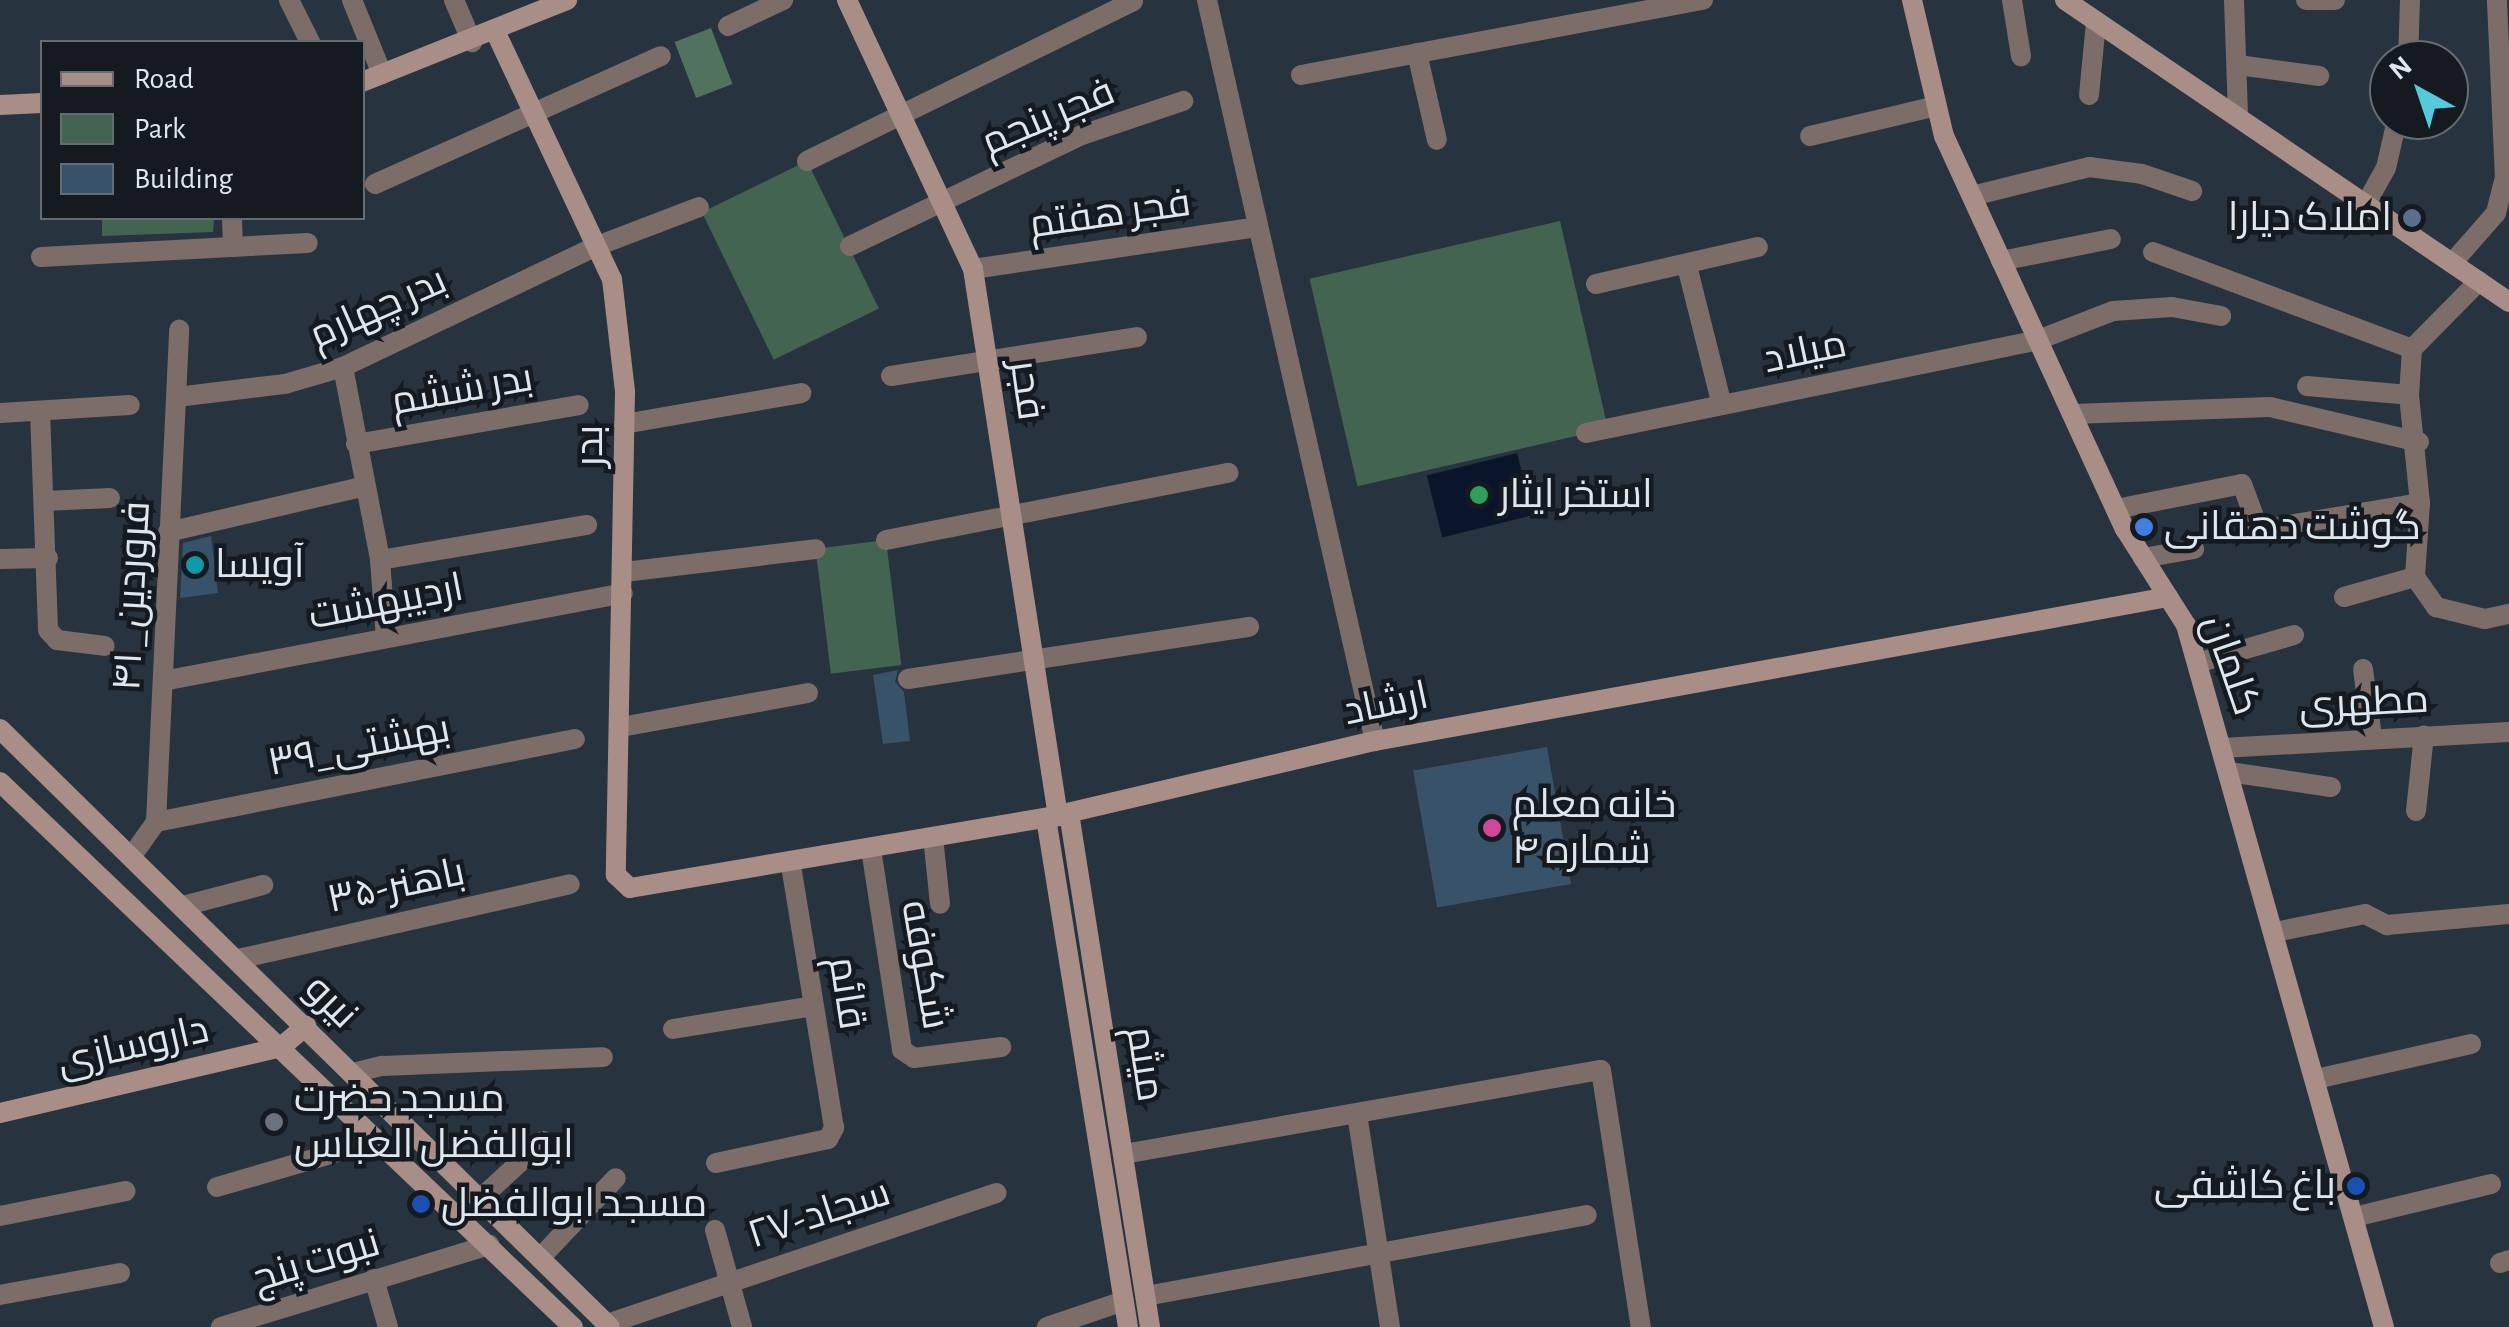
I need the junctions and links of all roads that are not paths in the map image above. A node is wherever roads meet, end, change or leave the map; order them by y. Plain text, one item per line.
1 (289, 0) edge
2 (352, 0) edge
3 (454, 0) edge
4 (566, 0) edge
5 (783, 0) edge
6 (847, 0) edge
7 (1207, 0) edge
8 (1702, 0) edge
9 (1912, 0) edge
10 (2012, 0) edge
11 (2234, 0) edge
12 (2306, 0) edge
13 (2410, 0) edge
14 (2497, 0) edge
15 (1133, 1) edge
16 (2334, 2) edge
17 (2072, 3) edge
18 (2096, 22) junction
19 (728, 26) dead end
20 (496, 33) junction
21 (309, 40) edge
22 (362, 40) edge
23 (2409, 40) edge
24 (472, 42) junction
25 (365, 51) edge
26 (1417, 53) junction
27 (660, 56) dead end
28 (2021, 56) dead end
29 (2238, 65) junction
30 (1301, 75) dead end
31 (2319, 76) dead end
32 (372, 78) edge
33 (2089, 95) dead end
34 (1184, 101) dead end
35 (40, 103) edge
36 (0, 105) edge
37 (1937, 106) junction
38 (534, 112) junction
39 (2238, 112) junction
40 (901, 119) junction
41 (1810, 136) dead end
42 (1438, 140) dead end
43 (2392, 140) edge
44 (807, 161) dead end
45 (375, 184) dead end
46 (2192, 191) dead end
47 (1972, 196) junction
48 (941, 202) junction
49 (2366, 202) junction
50 (699, 207) dead end
51 (232, 220) edge
52 (1257, 227) junction
53 (2111, 239) dead end
54 (308, 243) dead end
55 (233, 246) junction
56 (597, 246) junction
57 (850, 246) dead end
58 (1758, 247) dead end
59 (2153, 252) dead end
60 (41, 256) dead end
61 (2002, 261) junction
62 (2453, 262) junction
63 (1687, 266) junction
64 (973, 269) junction
65 (2479, 281) junction
66 (1596, 284) dead end
67 (2509, 302) edge
68 (2220, 316) dead end
69 (178, 330) dead end
70 (1137, 337) dead end
71 (2038, 340) junction
72 (2412, 349) junction
73 (987, 358) junction
74 (343, 368) junction
75 (891, 376) dead end
76 (2307, 386) dead end
77 (801, 393) dead end
78 (2409, 395) junction
79 (177, 397) junction
80 (130, 405) dead end
81 (579, 405) dead end
82 (1722, 405) junction
83 (40, 411) junction
84 (0, 413) edge
85 (2072, 414) junction
86 (624, 424) junction
87 (1586, 433) dead end
88 (2419, 442) junction
89 (356, 444) junction
90 (1229, 473) dead end
91 (365, 486) junction
92 (110, 498) dead end
93 (44, 502) junction
94 (2420, 503) junction
95 (2116, 509) junction
96 (1010, 513) junction
97 (588, 525) dead end
98 (168, 532) junction
99 (886, 540) dead end
100 (816, 549) dead end
101 (2194, 549) dead end
102 (48, 558) junction
103 (2143, 558) junction
104 (0, 559) edge
105 (380, 560) junction
106 (2414, 577) junction
107 (623, 582) junction
108 (2168, 597) junction
109 (2344, 597) dead end
110 (2509, 614) edge
111 (1250, 627) dead end
112 (2294, 635) dead end
113 (386, 638) junction
114 (105, 646) dead end
115 (1030, 660) junction
116 (2197, 662) junction
117 (2364, 669) dead end
118 (908, 679) dead end
119 (163, 682) junction
120 (808, 693) dead end
121 (621, 727) junction
122 (0, 729) edge
123 (2509, 732) edge
124 (2424, 735) junction
125 (2372, 737) junction
126 (575, 739) dead end
127 (1374, 741) junction
128 (2222, 748) junction
129 (2229, 772) junction
130 (0, 782) edge
131 (2330, 787) dead end
132 (2416, 811) dead end
133 (1058, 816) junction
134 (156, 822) junction
135 (933, 838) junction
136 (1074, 842) junction
137 (1050, 847) junction
138 (871, 849) junction
139 (131, 857) junction
140 (792, 864) junction
141 (570, 884) dead end
142 (621, 884) joint
143 (263, 885) dead end
144 (940, 904) dead end
145 (182, 906) junction
146 (2509, 914) edge
147 (2276, 932) junction
148 (238, 959) junction
149 (813, 1006) junction
150 (306, 1026) junction
151 (673, 1029) dead end
152 (2470, 1044) dead end
153 (281, 1047) junction
154 (1001, 1047) dead end
155 (602, 1057) dead end
156 (353, 1074) junction
157 (2316, 1079) junction
158 (0, 1112) edge
159 (1357, 1114) junction
160 (379, 1140) junction
161 (543, 1141) dead end
162 (1124, 1154) junction
163 (716, 1163) dead end
164 (616, 1178) dead end
165 (2491, 1184) dead end
166 (217, 1187) dead end
167 (126, 1191) dead end
168 (997, 1193) dead end
169 (480, 1200) junction
170 (1587, 1215) dead end
171 (0, 1216) edge
172 (2354, 1217) junction
173 (715, 1230) dead end
174 (490, 1245) junction
175 (1378, 1252) junction
176 (540, 1258) junction
177 (120, 1274) dead end
178 (374, 1280) junction
179 (727, 1281) junction
180 (0, 1295) edge
181 (1146, 1296) junction
182 (1124, 1302) junction
183 (608, 1326) edge
184 (221, 1327) edge
185 (388, 1327) edge
186 (574, 1327) edge
187 (742, 1327) edge
188 (1047, 1327) edge
189 (1128, 1327) edge
190 (1150, 1327) edge
191 (1390, 1327) edge
192 (1642, 1327) edge
193 (2384, 1327) edge

1 - 21 street
2 - 22 street
3 - 24 street
4 - 20 street
5 - 19 street
6 - 40 street, فجر
7 - 52 street
8 - 26 street
9 - 37 street, کلمان
10 - 28 street
11 - 29 street
12 - 16 street
13 - 23 street
14 - 62 street
15 - 40 street
17 - 18 street
18 - 33 street
18 - 39 street
20 - 24 street
20 - 38 street, بدر
24 - 32 street
25 - 32 street
26 - 30 street
26 - 42 street
27 - 38 street
29 - 31 street
29 - 39 street
34 - 48 street, فجر پنجم
35 - 36 street
37 - 41 street
37 - 47 street, کلمان
38 - 45 street
38 - 56 street, بدر
39 - 49 street
40 - 44 street
40 - 48 street, فجر
43 - 49 street
46 - 47 street
47 - 61 street, کلمان
48 - 57 street, فجر پنجم
48 - 64 street, فجر
49 - 62 street
50 - 56 street, بدر چهارم
51 - 55 street
52 - 64 street, فجر هفتم
52 - 127 street
53 - 61 street
54 - 55 street
55 - 60 street
56 - 74 street, بدر چهارم
56 - 86 street, بدر
58 - 63 street
59 - 72 street
61 - 71 street, کلمان
62 - 65 street
63 - 66 street
63 - 82 street
64 - 73 street, فجر
65 - 67 street
65 - 72 street
68 - 71 street, میلاد
69 - 79 street, ۴۱ _فروردین
70 - 73 street
71 - 82 street, میلاد
71 - 85 street, کلمان
72 - 78 street
73 - 75 street
73 - 96 street, فجر
74 - 79 street, بدر چهارم
74 - 89 street
76 - 78 street
77 - 86 street
78 - 88 street
79 - 98 street, ۴۱ _فروردین
80 - 83 street
81 - 89 street, بدر ششم
82 - 87 street, میلاد
83 - 84 street
83 - 93 street
85 - 88 street
85 - 95 street, کلمان
86 - 107 street, بدر
88 - 94 street
89 - 91 street
90 - 96 street
91 - 98 street
91 - 105 street
92 - 93 street
93 - 102 street
94 - 95 street
94 - 106 street
95 - 103 street, کلمان
96 - 99 street
96 - 115 street, فجر
97 - 105 street
98 - 119 street, ۴۱ _فروردین
100 - 107 street
101 - 103 street
102 - 104 street
102 - 114 street
103 - 108 street, کلمان
105 - 113 street
106 - 109 street
106 - 110 street
107 - 113 street, اردیبهشت
107 - 121 street, بدر
108 - 116 street, کلمان
108 - 127 street, ارشاد
111 - 115 street
112 - 116 street
113 - 119 street, اردیبهشت
115 - 118 street
115 - 133 street, فجر
116 - 128 street, کلمان
117 - 125 street
119 - 134 street, ۴۱ _فروردین
120 - 121 street
121 - 142 street, بدر
122 - 139 street, نیرو
123 - 124 street, مطهری
124 - 125 street, مطهری
124 - 132 street
125 - 128 street, مطهری
126 - 134 street, ۳۹_بهشتی
127 - 133 street, ارشاد
128 - 129 street, کلمان
129 - 131 street
129 - 147 street, کلمان
130 - 153 street, نیرو
133 - 135 street, ارشاد
133 - 136 street, میثم
133 - 137 street, میثم
134 - 139 street
135 - 138 street, ارشاد
135 - 144 street
136 - 137 street
136 - 162 street, میثم
137 - 182 street, میثم
138 - 140 street, ارشاد
138 - 154 street, شکوفه
139 - 145 street, نیرو
140 - 142 street, ارشاد
140 - 149 street, قائم
141 - 148 street, ۳۵-باهنر
143 - 145 street
145 - 148 street, نیرو
146 - 147 street
147 - 157 street, کلمان
148 - 150 street, نیرو
149 - 151 street
149 - 163 street, قائم
150 - 153 street
150 - 156 street, نیرو
152 - 157 street
153 - 158 street, داروسازی
153 - 160 street, نیرو
155 - 156 street
156 - 169 street, نیرو
157 - 172 street, کلمان
159 - 162 street
159 - 175 street
159 - 192 street
160 - 166 street
160 - 174 street, نیرو
161 - 169 street
162 - 181 street, میثم
164 - 176 street
165 - 172 street
167 - 171 street
168 - 179 street, ۲۷-سجاد
169 - 176 street, نیرو
170 - 175 street
172 - 193 street, کلمان
173 - 179 street
174 - 178 street, نبوت پنج
174 - 186 street, نیرو
175 - 181 street
175 - 191 street
176 - 183 street, نیرو
177 - 180 street
178 - 184 street, نبوت پنج
178 - 185 street
179 - 183 street, ۲۷-سجاد
179 - 187 street
181 - 190 street, میثم
182 - 188 street
182 - 189 street, میثم

